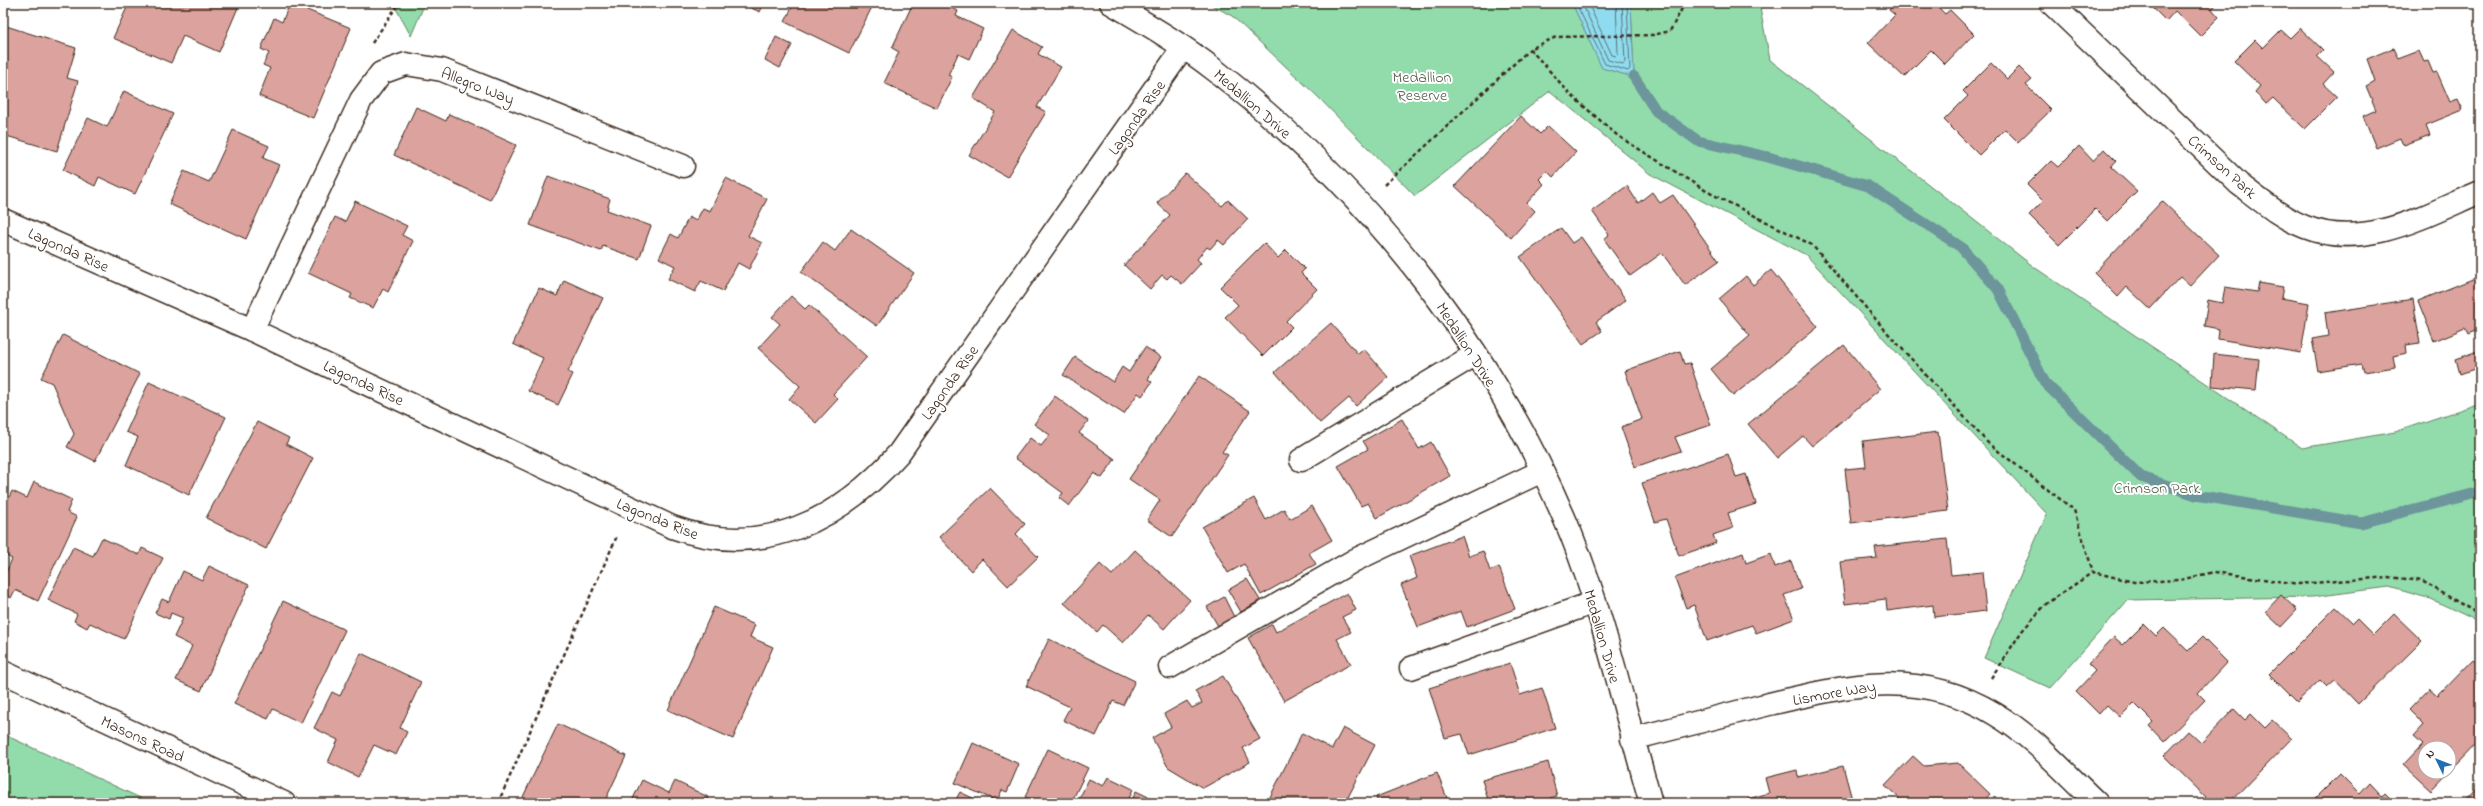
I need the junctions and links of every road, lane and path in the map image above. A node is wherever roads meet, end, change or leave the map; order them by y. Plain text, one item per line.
1 (1111, 3) edge
2 (1685, 3) edge
3 (2050, 3) edge
4 (1183, 48) junction
5 (1530, 49) junction
6 (684, 166) dead end
7 (2480, 192) edge
8 (1363, 204) junction
9 (3, 220) edge
10 (252, 330) junction
11 (1476, 354) junction
12 (1301, 460) dead end
13 (1542, 471) junction
14 (630, 508) junction
15 (2093, 572) junction
16 (1595, 602) junction
17 (2480, 615) edge
18 (1170, 667) dead end
19 (1411, 668) dead end
20 (3, 672) edge
21 (1975, 703) junction
22 (1632, 739) junction
23 (284, 803) edge
24 (498, 803) edge
25 (1651, 803) edge
26 (2097, 803) edge

1 - 4 street, Medallion Drive
2 - 5 path
3 - 7 street, Crimson Park
4 - 8 street, Medallion Drive
4 - 14 street, Lagonda Rise
5 - 8 path
5 - 15 path
6 - 10 street, Allegro Way
8 - 11 street, Medallion Drive
9 - 10 street, Lagonda Rise
10 - 14 street, Lagonda Rise
11 - 12 street
11 - 13 street, Medallion Drive
13 - 16 street, Medallion Drive
13 - 18 street
14 - 24 path
15 - 17 path
15 - 21 path
16 - 19 street
16 - 22 street, Medallion Drive
20 - 23 street, Masons Road
21 - 22 street, Lismore Way
21 - 26 street, Lismore Way
22 - 25 street, Medallion Drive

